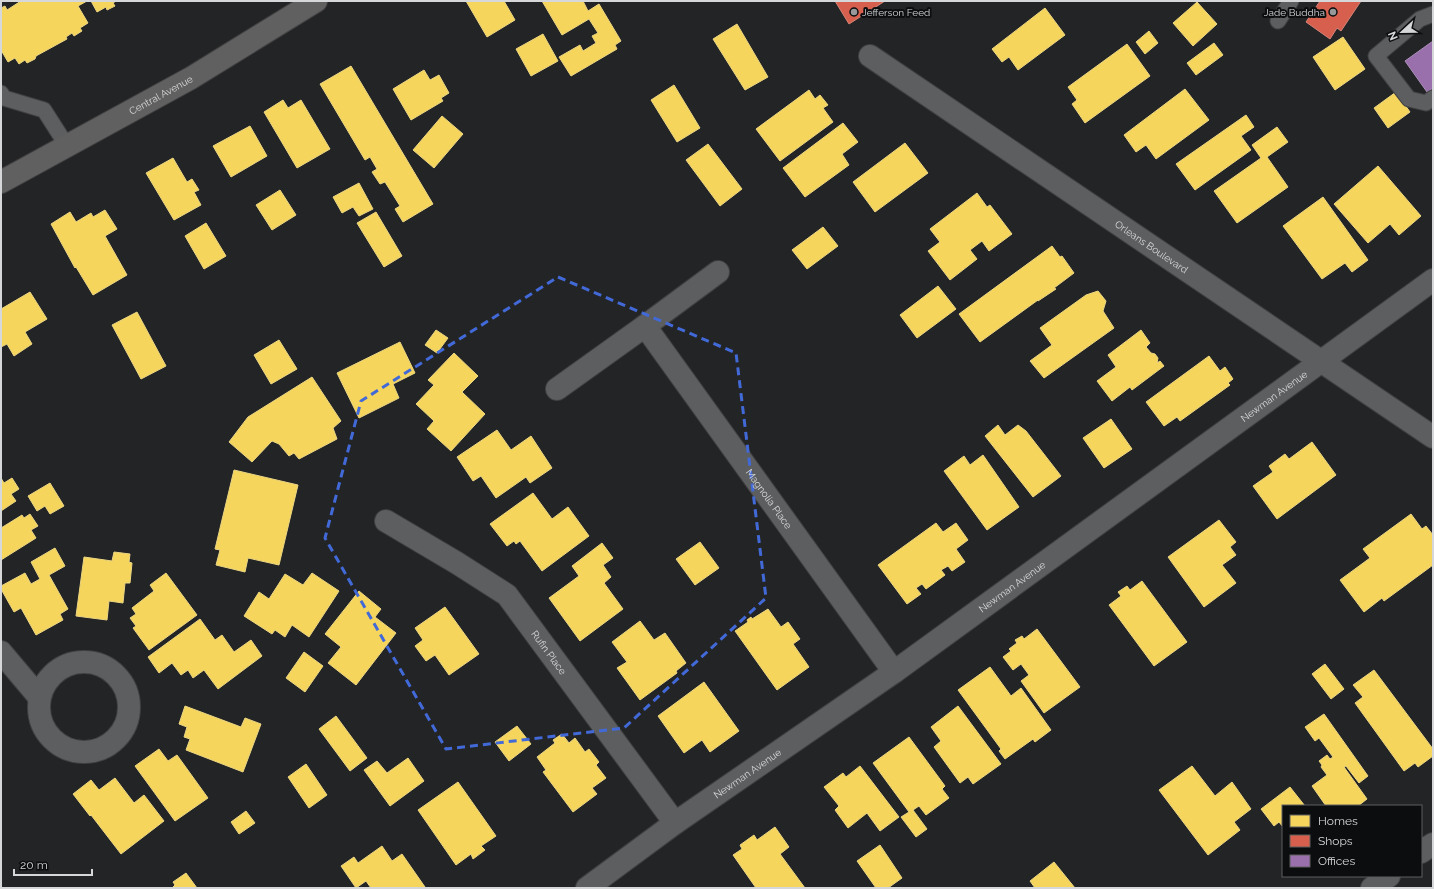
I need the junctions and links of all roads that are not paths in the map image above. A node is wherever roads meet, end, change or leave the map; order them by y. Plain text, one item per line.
1 (316, 1) edge
2 (1291, 1) edge
3 (1433, 14) edge
4 (1278, 21) dead end
5 (870, 56) dead end
6 (1, 93) edge
7 (1433, 98) edge
8 (67, 146) junction
9 (1, 182) edge
10 (718, 272) dead end
11 (1433, 280) edge
12 (644, 326) junction
13 (1322, 361) junction
14 (557, 389) dead end
15 (1433, 437) edge
16 (386, 521) dead end
17 (1, 652) edge
18 (894, 672) junction
19 (39, 697) junction
20 (675, 823) junction
21 (1433, 844) edge
22 (1422, 851) edge
23 (1388, 877) edge
24 (587, 888) edge
25 (1372, 888) edge

1 - 8 main road, Central Avenue
2 - 4 lane
3 - 7 lane
5 - 13 street, Orleans Boulevard
6 - 8 lane
8 - 9 main road, Central Avenue
10 - 12 street
11 - 13 street, Newman Avenue
12 - 14 street
12 - 18 street, Magnolia Place
13 - 15 street, Orleans Boulevard
13 - 18 street, Newman Avenue
16 - 20 street, Rufin Place
17 - 19 street
18 - 20 street, Newman Avenue
19 - 19 street
20 - 24 street, Newman Avenue
21 - 22 street
23 - 25 street

